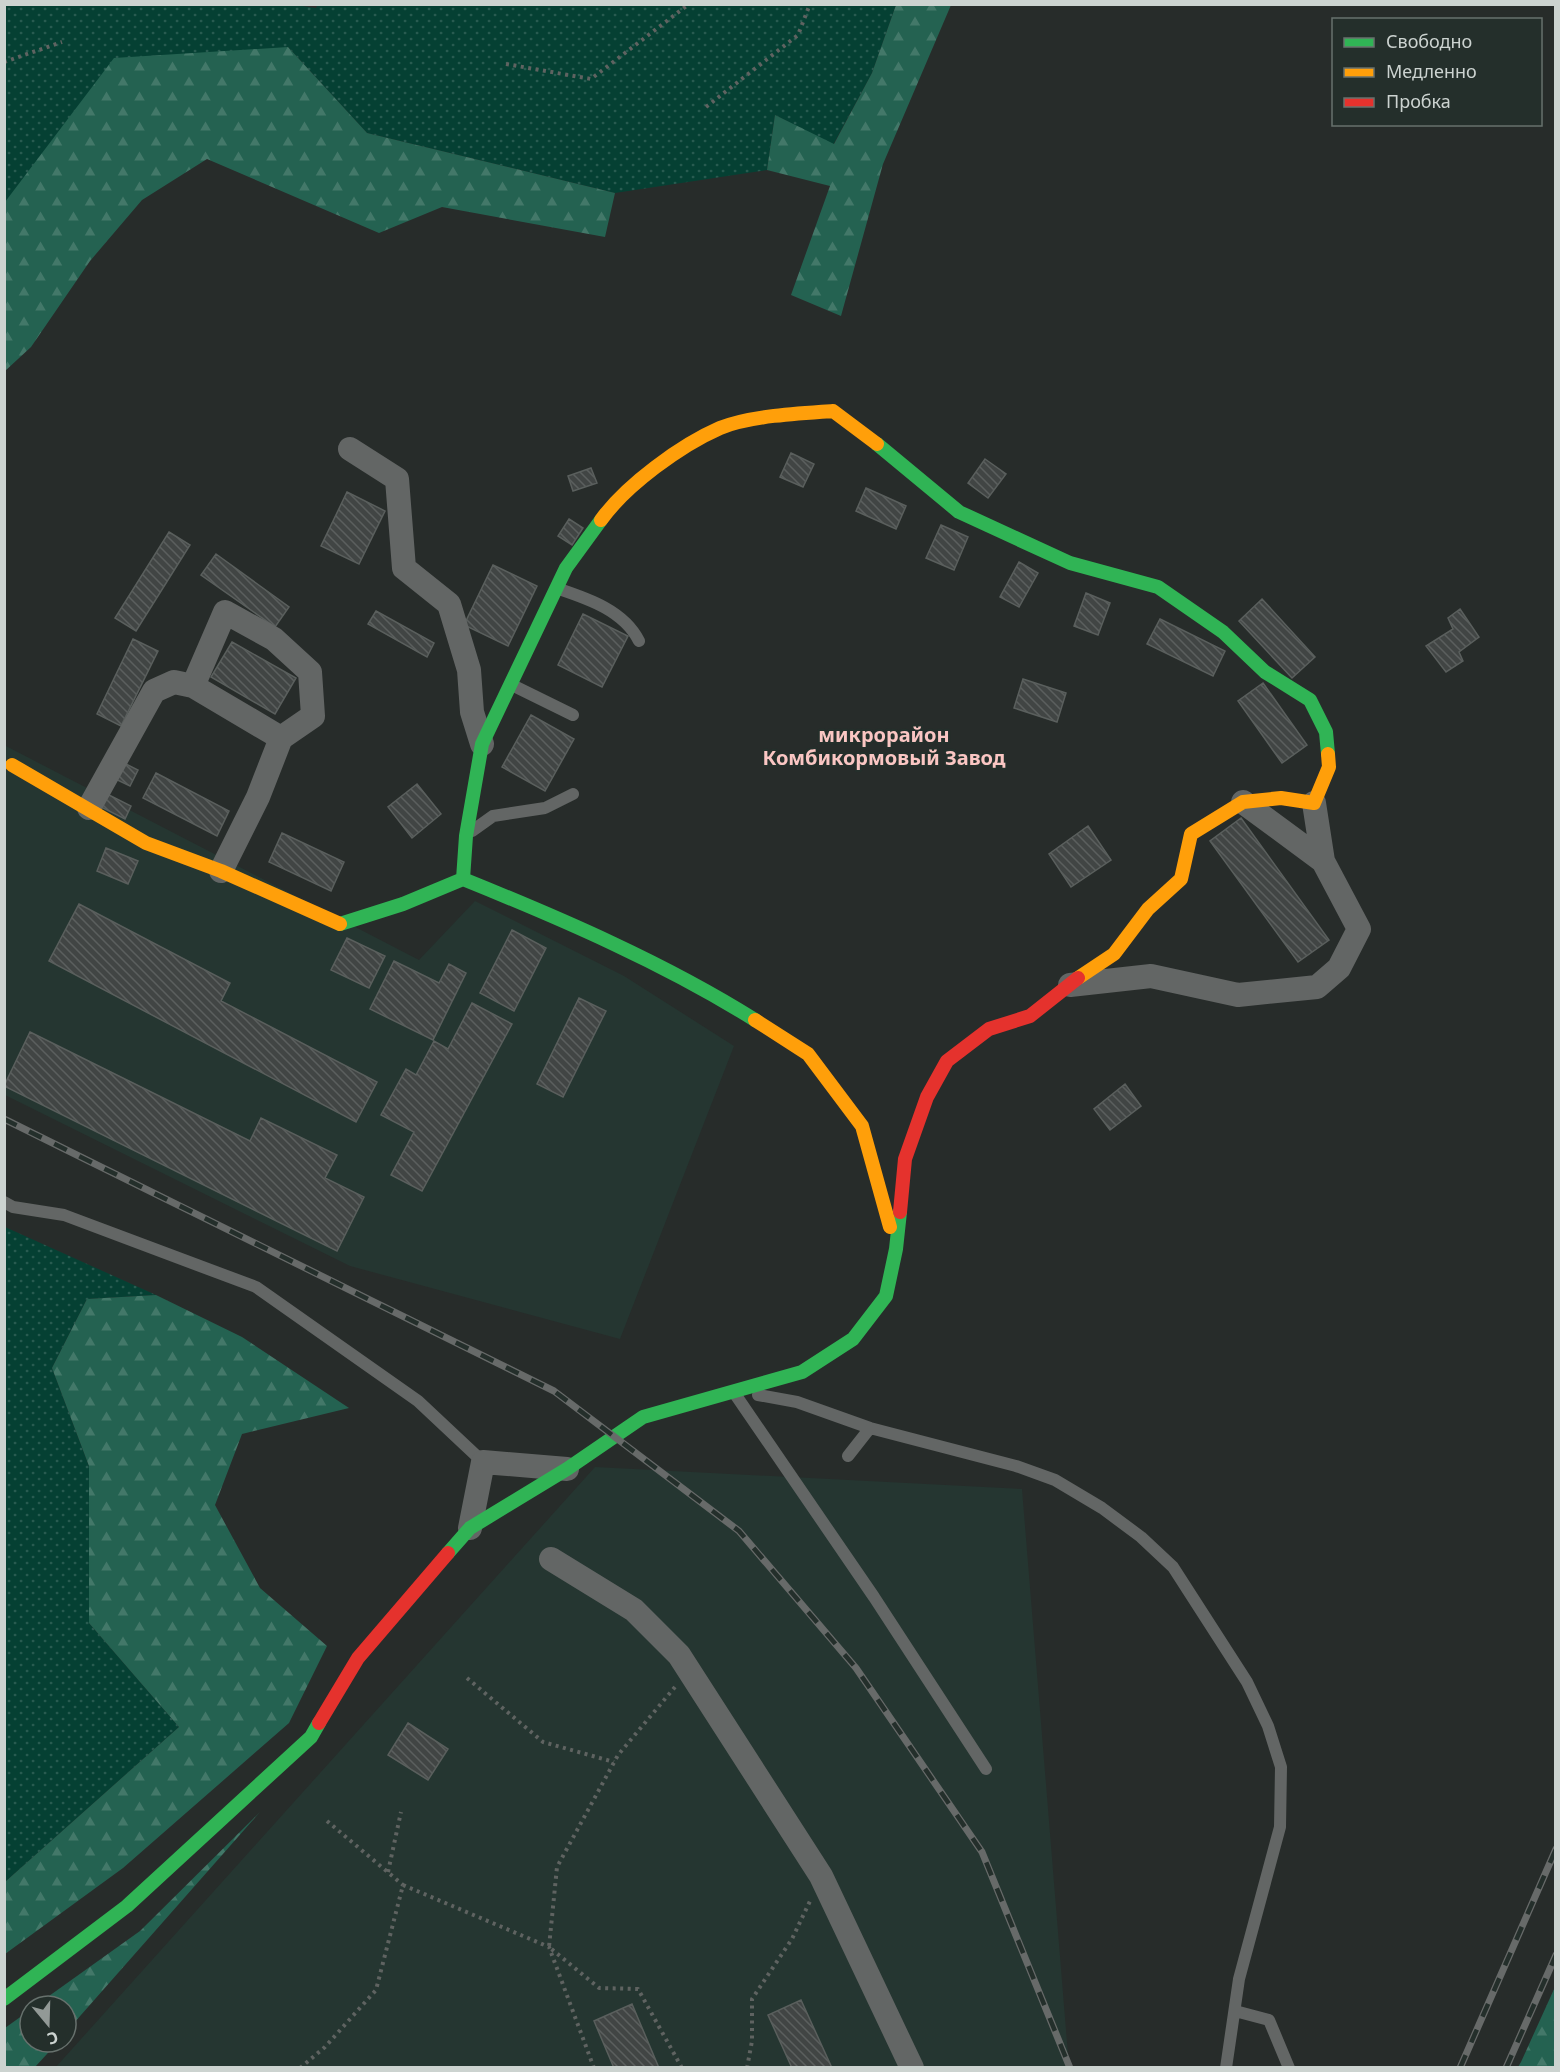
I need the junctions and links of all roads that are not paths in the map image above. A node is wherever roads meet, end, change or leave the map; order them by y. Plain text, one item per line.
1 (350, 449) dead end
2 (559, 589) junction
3 (639, 641) dead end
4 (511, 685) junction
5 (193, 686) junction
6 (573, 715) dead end
7 (281, 738) junction
8 (482, 744) junction
9 (8, 767) edge
10 (573, 794) dead end
11 (1243, 802) junction
12 (1314, 803) junction
13 (89, 808) junction
14 (466, 836) junction
15 (1323, 861) junction
16 (220, 871) junction
17 (463, 879) junction
18 (1067, 985) junction
19 (4, 1202) edge
20 (896, 1249) junction
21 (800, 1387) junction
22 (733, 1390) junction
23 (870, 1428) junction
24 (848, 1456) dead end
25 (483, 1462) junction
26 (567, 1469) junction
27 (470, 1528) junction
28 (551, 1559) dead end
29 (986, 1769) dead end
30 (4, 1999) edge
31 (1235, 2011) junction
32 (912, 2067) edge
33 (1226, 2067) edge
34 (1289, 2067) edge

1 - 8 street
2 - 3 lane
2 - 4 street
2 - 12 street
4 - 6 lane
4 - 8 street
5 - 7 street
5 - 7 street
5 - 13 street
7 - 16 street
8 - 14 street
9 - 13 street
10 - 14 lane
11 - 12 street
11 - 15 street
11 - 18 street
12 - 15 street
13 - 16 street
14 - 17 street
15 - 18 street
16 - 17 street
17 - 20 street
18 - 20 street
19 - 25 lane
20 - 21 street
21 - 22 street
21 - 22 lane
21 - 23 lane
22 - 26 street
22 - 29 lane
23 - 24 lane
23 - 31 lane
25 - 26 street
25 - 27 street
26 - 27 street
27 - 30 street
28 - 32 street
31 - 33 lane
31 - 34 lane

